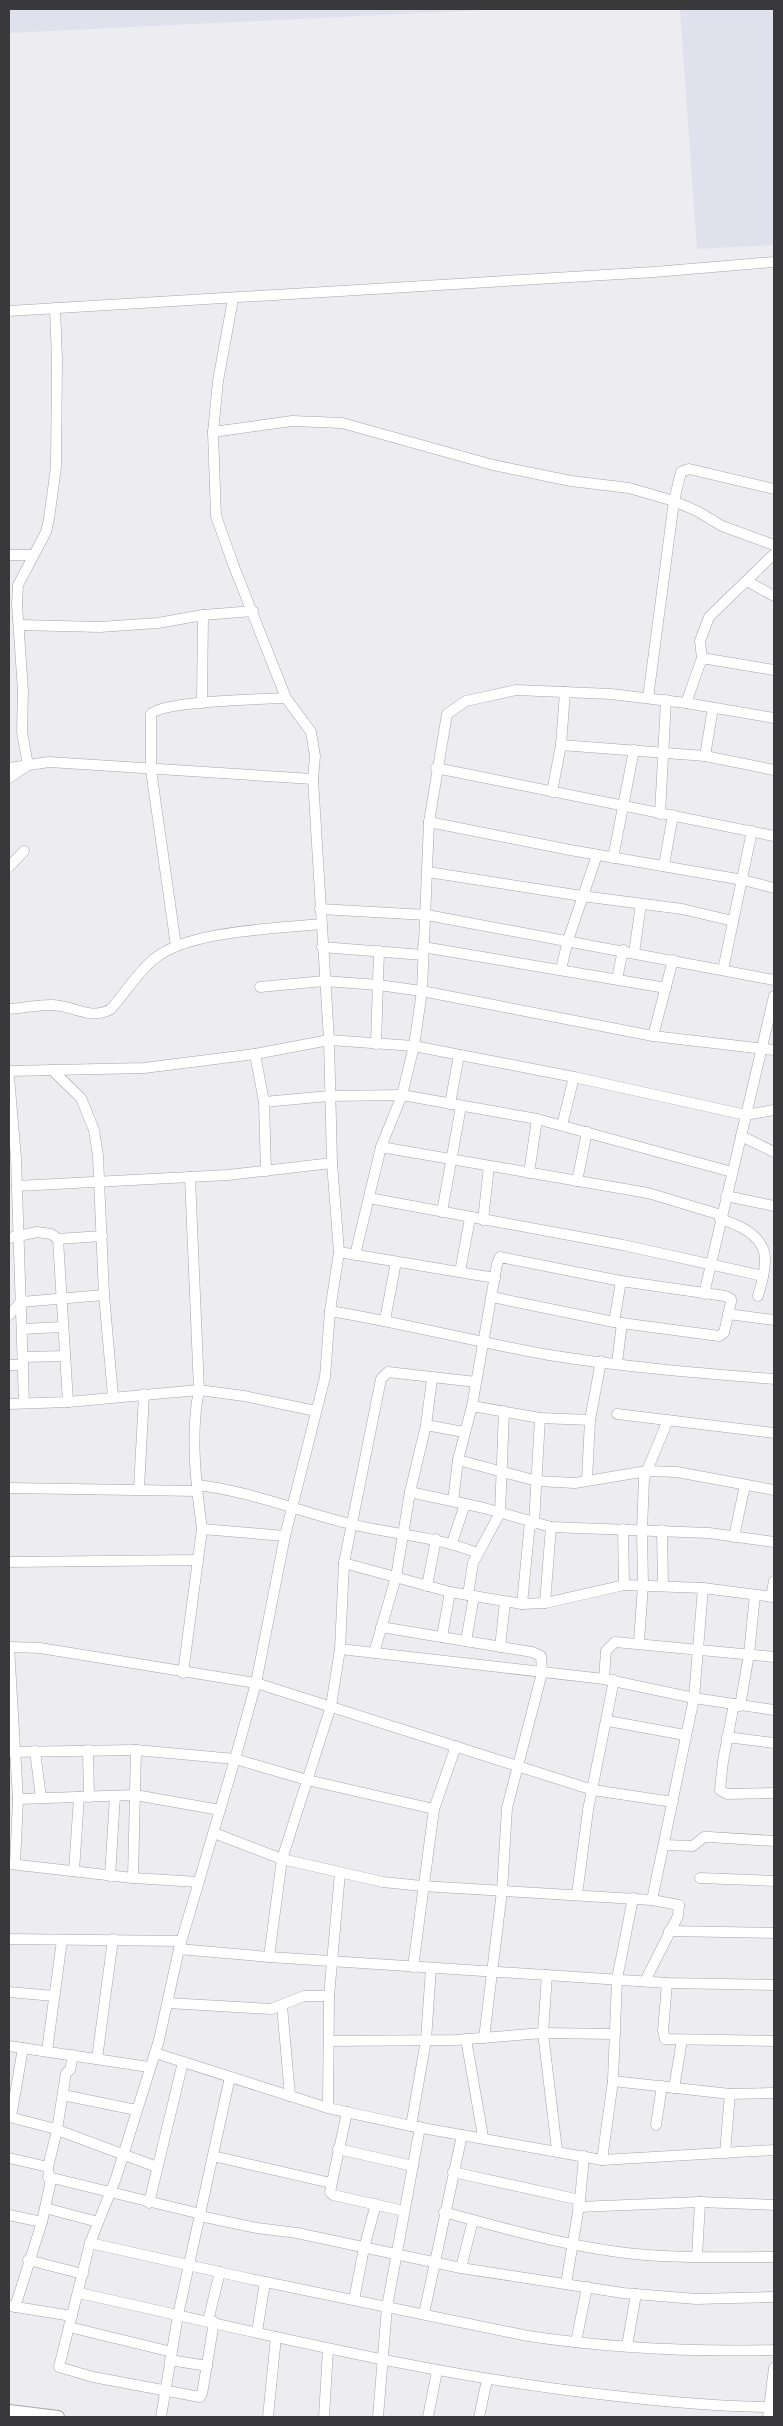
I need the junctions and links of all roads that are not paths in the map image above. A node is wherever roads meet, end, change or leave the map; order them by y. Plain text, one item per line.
1 (774, 262) edge
2 (233, 299) junction
3 (55, 308) junction
4 (9, 311) edge
5 (214, 432) junction
6 (774, 489) edge
7 (674, 501) junction
8 (774, 545) edge
9 (774, 554) edge
10 (9, 555) edge
11 (32, 555) junction
12 (747, 581) junction
13 (774, 596) edge
14 (253, 611) junction
15 (203, 614) junction
16 (20, 625) junction
17 (702, 658) junction
18 (774, 670) edge
19 (565, 692) junction
20 (286, 698) junction
21 (648, 698) junction
22 (666, 700) junction
23 (202, 703) junction
24 (686, 703) junction
25 (714, 708) junction
26 (774, 718) edge
27 (561, 745) junction
28 (634, 750) junction
29 (664, 753) junction
30 (705, 756) junction
31 (28, 765) junction
32 (9, 768) edge
33 (436, 768) junction
34 (151, 770) junction
35 (774, 770) edge
36 (9, 778) edge
37 (313, 779) junction
38 (552, 792) junction
39 (624, 807) junction
40 (660, 814) junction
41 (673, 815) junction
42 (429, 822) junction
43 (752, 831) junction
44 (774, 836) edge
45 (24, 851) dead end
46 (597, 855) junction
47 (613, 858) junction
48 (664, 865) junction
49 (9, 867) edge
50 (428, 872) junction
51 (743, 880) junction
52 (774, 888) edge
53 (582, 896) junction
54 (641, 904) junction
55 (320, 909) junction
56 (427, 915) junction
57 (733, 921) junction
58 (321, 924) junction
59 (568, 940) junction
60 (176, 946) junction
61 (322, 947) junction
62 (379, 951) junction
63 (423, 951) junction
64 (628, 952) junction
65 (673, 960) junction
66 (561, 969) junction
67 (723, 970) junction
68 (617, 979) junction
69 (774, 980) edge
70 (324, 981) junction
71 (378, 985) junction
72 (260, 987) dead end
73 (666, 988) junction
74 (422, 991) junction
75 (774, 996) edge
76 (9, 1009) edge
77 (653, 1036) junction
78 (329, 1040) junction
79 (376, 1044) junction
80 (414, 1046) junction
81 (762, 1050) junction
82 (774, 1050) edge
83 (255, 1054) junction
84 (459, 1055) junction
85 (52, 1070) junction
86 (9, 1071) edge
87 (574, 1077) junction
88 (9, 1079) edge
89 (329, 1096) junction
90 (402, 1096) junction
91 (264, 1102) junction
92 (456, 1105) junction
93 (774, 1110) edge
94 (746, 1115) junction
95 (537, 1119) junction
96 (562, 1125) junction
97 (587, 1132) junction
98 (741, 1136) junction
99 (381, 1147) junction
100 (774, 1152) edge
101 (453, 1160) junction
102 (332, 1162) junction
103 (489, 1166) junction
104 (266, 1170) junction
105 (529, 1172) junction
106 (732, 1172) junction
107 (190, 1178) junction
108 (577, 1181) junction
109 (98, 1182) junction
110 (17, 1186) junction
111 (726, 1196) junction
112 (369, 1198) junction
113 (774, 1206) edge
114 (442, 1212) junction
115 (721, 1217) junction
116 (470, 1218) junction
117 (483, 1220) junction
118 (102, 1236) junction
119 (14, 1237) edge
120 (58, 1239) junction
121 (339, 1252) junction
122 (355, 1255) junction
123 (770, 1261) edge
124 (396, 1262) junction
125 (709, 1264) junction
126 (460, 1272) junction
127 (762, 1276) junction
128 (20, 1277) junction
129 (495, 1278) junction
130 (9, 1279) edge
131 (621, 1281) junction
132 (704, 1294) junction
133 (104, 1295) junction
134 (758, 1296) dead end
135 (62, 1297) junction
136 (492, 1297) junction
137 (21, 1302) junction
138 (330, 1311) junction
139 (728, 1314) junction
140 (9, 1315) edge
141 (385, 1320) junction
142 (774, 1320) edge
143 (618, 1322) junction
144 (62, 1327) junction
145 (22, 1329) junction
146 (484, 1342) junction
147 (65, 1356) junction
148 (23, 1361) junction
149 (601, 1361) junction
150 (617, 1363) junction
151 (9, 1365) edge
152 (432, 1379) junction
153 (774, 1379) edge
154 (476, 1382) junction
155 (199, 1390) junction
156 (144, 1394) junction
157 (113, 1396) junction
158 (68, 1402) junction
159 (24, 1403) junction
160 (9, 1404) edge
161 (472, 1406) junction
162 (316, 1411) junction
163 (504, 1411) junction
164 (617, 1414) dead end
165 (540, 1418) junction
166 (590, 1420) junction
167 (668, 1420) junction
168 (426, 1425) junction
169 (464, 1432) junction
170 (774, 1433) edge
171 (458, 1460) junction
172 (646, 1471) junction
173 (502, 1473) junction
174 (587, 1480) junction
175 (537, 1481) junction
176 (745, 1485) junction
177 (9, 1488) edge
178 (197, 1488) junction
179 (139, 1489) junction
180 (774, 1490) edge
181 (410, 1492) junction
182 (453, 1501) junction
183 (465, 1504) junction
184 (292, 1506) junction
185 (500, 1513) junction
186 (532, 1523) junction
187 (352, 1525) junction
188 (551, 1527) junction
189 (623, 1529) junction
190 (202, 1530) junction
191 (642, 1530) junction
192 (662, 1530) junction
193 (403, 1532) junction
194 (285, 1536) junction
195 (734, 1537) junction
196 (436, 1539) junction
197 (774, 1542) edge
198 (452, 1543) junction
199 (477, 1553) junction
200 (198, 1560) junction
201 (9, 1562) edge
202 (344, 1563) junction
203 (396, 1578) junction
204 (774, 1581) edge
205 (624, 1585) junction
206 (643, 1585) junction
207 (427, 1586) junction
208 (663, 1586) junction
209 (703, 1588) junction
210 (450, 1592) junction
211 (471, 1595) junction
212 (755, 1595) junction
213 (773, 1597) edge
214 (505, 1602) junction
215 (546, 1603) junction
216 (522, 1604) junction
217 (381, 1627) junction
218 (442, 1637) junction
219 (466, 1641) junction
220 (639, 1642) junction
221 (9, 1647) edge
222 (500, 1647) junction
223 (697, 1648) junction
224 (340, 1649) junction
225 (374, 1653) junction
226 (749, 1654) junction
227 (774, 1657) edge
228 (183, 1673) junction
229 (542, 1673) junction
230 (609, 1679) junction
231 (256, 1683) junction
232 (694, 1698) junction
233 (737, 1705) junction
234 (331, 1706) junction
235 (774, 1710) edge
236 (608, 1721) junction
237 (685, 1735) junction
238 (727, 1737) junction
239 (774, 1743) edge
240 (456, 1746) junction
241 (36, 1750) junction
242 (88, 1750) junction
243 (136, 1750) junction
244 (12, 1752) edge
245 (235, 1759) junction
246 (517, 1765) junction
247 (307, 1780) junction
248 (593, 1790) junction
249 (774, 1793) edge
250 (134, 1795) junction
251 (115, 1796) junction
252 (84, 1797) junction
253 (41, 1798) junction
254 (18, 1800) junction
255 (673, 1802) junction
256 (434, 1809) junction
257 (220, 1810) junction
258 (214, 1833) junction
259 (774, 1838) edge
260 (664, 1845) junction
261 (282, 1859) junction
262 (12, 1864) edge
263 (74, 1871) junction
264 (340, 1873) junction
265 (110, 1876) junction
266 (133, 1878) junction
267 (700, 1878) dead end
268 (774, 1881) edge
269 (198, 1882) junction
270 (422, 1886) junction
271 (502, 1891) junction
272 (577, 1895) junction
273 (633, 1898) junction
274 (652, 1900) junction
275 (669, 1931) junction
276 (774, 1933) edge
277 (9, 1939) edge
278 (113, 1939) junction
279 (62, 1940) junction
280 (180, 1945) junction
281 (269, 1957) junction
282 (332, 1961) junction
283 (413, 1967) junction
284 (431, 1968) junction
285 (491, 1971) junction
286 (547, 1975) junction
287 (617, 1979) junction
288 (645, 1981) junction
289 (667, 1983) junction
290 (774, 1985) edge
291 (9, 1992) edge
292 (54, 1996) junction
293 (329, 1996) junction
294 (168, 2002) junction
295 (282, 2006) junction
296 (543, 2033) junction
297 (614, 2034) junction
298 (484, 2038) junction
299 (466, 2039) junction
300 (426, 2040) junction
301 (682, 2040) junction
302 (330, 2041) junction
303 (774, 2041) edge
304 (9, 2046) edge
305 (23, 2048) junction
306 (47, 2051) junction
307 (155, 2053) junction
308 (73, 2055) junction
309 (97, 2059) junction
310 (183, 2062) junction
311 (149, 2067) junction
312 (230, 2077) junction
313 (613, 2081) junction
314 (662, 2086) junction
315 (674, 2088) junction
316 (774, 2093) edge
317 (730, 2094) junction
318 (63, 2095) junction
319 (290, 2096) junction
320 (328, 2108) junction
321 (136, 2110) junction
322 (346, 2112) junction
323 (10, 2117) edge
324 (656, 2125) dead end
325 (415, 2127) junction
326 (57, 2130) junction
327 (462, 2135) junction
328 (483, 2137) junction
329 (338, 2149) junction
330 (557, 2150) junction
331 (774, 2150) edge
332 (725, 2153) junction
333 (123, 2154) junction
334 (213, 2156) junction
335 (584, 2156) junction
336 (9, 2158) edge
337 (602, 2160) junction
338 (413, 2166) junction
339 (157, 2167) junction
340 (48, 2172) junction
341 (453, 2172) junction
342 (331, 2183) junction
343 (109, 2193) junction
344 (700, 2202) junction
345 (148, 2203) junction
346 (376, 2204) junction
347 (579, 2204) junction
348 (774, 2205) edge
349 (45, 2208) junction
350 (404, 2211) junction
351 (444, 2212) junction
352 (9, 2215) edge
353 (201, 2215) junction
354 (473, 2220) junction
355 (42, 2222) junction
356 (98, 2222) junction
357 (90, 2243) junction
358 (571, 2244) junction
359 (364, 2248) junction
360 (396, 2255) junction
361 (774, 2256) edge
362 (696, 2257) junction
363 (28, 2260) junction
364 (434, 2262) junction
365 (190, 2265) junction
366 (461, 2268) junction
367 (220, 2272) junction
368 (83, 2274) junction
369 (265, 2282) junction
370 (566, 2284) junction
371 (587, 2287) junction
372 (79, 2293) junction
373 (636, 2294) junction
374 (774, 2298) edge
375 (354, 2300) junction
376 (12, 2306) edge
377 (387, 2306) junction
378 (178, 2314) junction
379 (424, 2314) junction
380 (72, 2316) junction
381 (211, 2322) junction
382 (69, 2327) junction
383 (257, 2332) junction
384 (276, 2337) junction
385 (576, 2342) junction
386 (626, 2346) junction
387 (328, 2348) junction
388 (774, 2350) edge
389 (171, 2356) junction
390 (382, 2361) junction
391 (207, 2366) junction
392 (774, 2368) edge
393 (437, 2371) junction
394 (487, 2380) junction
395 (166, 2389) junction
396 (771, 2410) edge
397 (9, 2411) edge
398 (44, 2416) edge
399 (58, 2417) edge
400 (161, 2417) edge
401 (268, 2417) edge
402 (324, 2417) edge
403 (378, 2417) edge
404 (428, 2417) edge
405 (479, 2417) edge

1 - 2 street
2 - 3 street
2 - 5 street
3 - 4 street
3 - 11 street
5 - 7 street
5 - 14 street
6 - 7 street
7 - 8 street
7 - 21 street
9 - 12 street
10 - 11 street
11 - 16 street
12 - 13 street
12 - 17 street
14 - 15 street
14 - 20 street
15 - 16 street
15 - 23 street
16 - 31 street
17 - 18 street
17 - 24 street
19 - 21 street
19 - 27 street
19 - 33 street
20 - 23 street
20 - 37 street
21 - 22 street
22 - 24 street
22 - 29 street
23 - 34 street
24 - 25 street
25 - 26 street
25 - 30 street
27 - 28 street
27 - 38 street
28 - 29 street
28 - 39 street
29 - 30 street
29 - 40 street
30 - 35 street
31 - 32 street
31 - 34 street
31 - 36 street
33 - 38 street
33 - 42 street
34 - 37 street
34 - 60 street
37 - 55 street
38 - 39 street
39 - 40 street
39 - 47 street
40 - 41 street
41 - 43 street
41 - 48 street
42 - 46 street
42 - 50 street
43 - 44 street
43 - 51 street
45 - 49 street
46 - 47 street
46 - 53 street
47 - 48 street
48 - 51 street
50 - 53 street
50 - 56 street
51 - 52 street
51 - 57 street
53 - 54 street
53 - 59 street
54 - 57 street
54 - 64 street
55 - 56 street
55 - 58 street
56 - 59 street
56 - 63 street
57 - 67 street
58 - 60 street
58 - 61 street
59 - 64 street
59 - 66 street
60 - 76 street
61 - 62 street
61 - 70 street
62 - 63 street
62 - 71 street
63 - 66 street
63 - 74 street
64 - 65 street
64 - 68 street
65 - 67 street
65 - 73 street
66 - 68 street
67 - 69 street
68 - 73 street
70 - 71 street
70 - 72 street
70 - 78 street
71 - 74 street
71 - 79 street
73 - 77 street
74 - 77 street
74 - 80 street
75 - 81 street
77 - 81 street
78 - 79 street
78 - 83 street
78 - 89 street
79 - 80 street
80 - 84 street
80 - 90 street
81 - 82 street
81 - 94 street
83 - 85 street
83 - 91 street
84 - 87 street
84 - 92 street
85 - 86 street
85 - 109 street
87 - 94 street
87 - 96 street
88 - 110 street
89 - 90 street
89 - 91 street
89 - 102 street
90 - 92 street
90 - 99 street
91 - 104 street
92 - 95 street
92 - 101 street
93 - 94 street
94 - 98 street
95 - 96 street
95 - 105 street
96 - 97 street
97 - 106 street
97 - 108 street
98 - 100 street
98 - 106 street
99 - 101 street
99 - 112 street
101 - 103 street
101 - 114 street
102 - 104 street
102 - 121 street
103 - 105 street
103 - 117 street
104 - 107 street
105 - 108 street
106 - 111 street
107 - 109 street
107 - 155 street
108 - 115 street
109 - 110 street
109 - 118 street
110 - 119 street
111 - 113 street
111 - 115 street
112 - 114 street
112 - 122 street
114 - 116 street
115 - 123 street
115 - 125 street
116 - 117 street
116 - 126 street
117 - 125 street
118 - 120 street
118 - 133 street
119 - 120 street
119 - 128 street
120 - 135 street
121 - 122 street
121 - 138 street
122 - 124 street
123 - 127 street
124 - 126 street
124 - 141 street
125 - 127 street
125 - 132 street
126 - 129 street
127 - 134 street
128 - 130 street
128 - 137 street
129 - 131 street
129 - 136 street
131 - 132 street
131 - 143 street
132 - 139 street
133 - 135 street
133 - 157 street
135 - 137 street
135 - 144 street
136 - 143 street
136 - 146 street
137 - 140 street
137 - 145 street
138 - 141 street
138 - 162 street
139 - 142 street
139 - 143 street
141 - 146 street
143 - 150 street
144 - 145 street
144 - 147 street
145 - 148 street
146 - 149 street
146 - 154 street
147 - 148 street
147 - 158 street
148 - 151 street
148 - 159 street
149 - 150 street
149 - 166 street
150 - 153 street
152 - 154 street
152 - 168 street
152 - 187 street
154 - 161 street
155 - 156 street
155 - 162 street
155 - 178 street
156 - 157 street
156 - 179 street
157 - 158 street
158 - 159 street
159 - 160 street
161 - 163 street
161 - 169 street
162 - 184 street
163 - 165 street
163 - 173 street
164 - 167 street
165 - 166 street
165 - 175 street
166 - 174 street
167 - 170 street
167 - 172 street
168 - 169 street
168 - 181 street
169 - 171 street
171 - 173 street
171 - 182 street
172 - 174 street
172 - 176 street
172 - 191 street
173 - 175 street
173 - 185 street
174 - 175 street
175 - 186 street
176 - 180 street
176 - 195 street
177 - 179 street
178 - 179 street
178 - 184 street
178 - 190 street
181 - 182 street
181 - 193 street
182 - 183 street
183 - 185 street
183 - 198 street
184 - 187 street
184 - 194 street
185 - 186 street
185 - 199 street
186 - 188 street
186 - 216 street
187 - 193 street
187 - 202 street
188 - 189 street
188 - 215 street
189 - 191 street
189 - 205 street
190 - 194 street
190 - 200 street
191 - 192 street
191 - 206 street
192 - 195 street
192 - 208 street
193 - 196 street
193 - 203 street
194 - 231 street
195 - 197 street
196 - 198 street
196 - 207 street
198 - 199 street
199 - 211 street
200 - 201 street
200 - 228 street
202 - 203 street
202 - 224 street
203 - 207 street
203 - 217 street
204 - 213 street
205 - 206 street
205 - 215 street
206 - 208 street
206 - 220 street
207 - 210 street
208 - 209 street
209 - 212 street
209 - 223 street
210 - 211 street
210 - 218 street
211 - 214 street
211 - 219 street
212 - 213 street
212 - 226 street
214 - 216 street
214 - 222 street
215 - 216 street
217 - 218 street
217 - 225 street
218 - 219 street
219 - 222 street
220 - 223 street
220 - 230 street
221 - 228 street
221 - 244 street
222 - 229 street
223 - 226 street
223 - 232 street
224 - 225 street
224 - 234 street
225 - 229 street
226 - 227 street
226 - 233 street
228 - 231 street
229 - 230 street
229 - 246 street
230 - 232 street
230 - 236 street
231 - 234 street
231 - 245 street
232 - 233 street
232 - 237 street
233 - 235 street
233 - 238 street
234 - 240 street
234 - 247 street
236 - 237 street
236 - 248 street
237 - 255 street
238 - 239 street
238 - 249 street
240 - 246 street
240 - 256 street
241 - 242 street
241 - 244 street
241 - 253 street
242 - 243 street
242 - 252 street
243 - 245 street
243 - 250 street
244 - 254 street
245 - 247 street
245 - 257 street
246 - 248 street
246 - 271 street
247 - 256 street
247 - 261 street
248 - 255 street
248 - 272 street
250 - 251 street
250 - 257 street
250 - 266 street
251 - 252 street
251 - 265 street
252 - 253 street
252 - 263 street
253 - 254 street
254 - 262 street
255 - 260 street
256 - 270 street
257 - 258 street
258 - 261 street
258 - 269 street
259 - 260 street
260 - 274 street
261 - 264 street
261 - 281 street
262 - 263 street
263 - 265 street
264 - 270 street
264 - 282 street
265 - 266 street
266 - 269 street
267 - 268 street
269 - 280 street
270 - 271 street
270 - 283 street
271 - 272 street
271 - 285 street
272 - 273 street
273 - 274 street
273 - 287 street
274 - 275 street
275 - 276 street
275 - 288 street
277 - 279 street
278 - 279 street
278 - 280 street
278 - 309 street
279 - 292 street
280 - 281 street
280 - 294 street
281 - 282 street
282 - 283 street
282 - 293 street
283 - 284 street
284 - 285 street
284 - 300 street
285 - 286 street
285 - 298 street
286 - 287 street
286 - 296 street
287 - 288 street
287 - 297 street
288 - 289 street
289 - 290 street
289 - 301 street
291 - 292 street
292 - 306 street
293 - 295 street
293 - 302 street
294 - 295 street
294 - 307 street
295 - 319 street
296 - 297 street
296 - 298 street
296 - 330 street
297 - 313 street
298 - 299 street
299 - 300 street
299 - 328 street
300 - 302 street
300 - 325 street
301 - 303 street
301 - 315 street
302 - 320 street
304 - 305 street
305 - 306 street
305 - 323 street
306 - 308 street
307 - 310 street
307 - 311 street
308 - 309 street
308 - 318 street
309 - 311 street
310 - 312 street
310 - 339 street
311 - 321 street
312 - 319 street
312 - 334 street
313 - 314 street
313 - 337 street
314 - 315 street
314 - 324 street
315 - 317 street
316 - 317 street
317 - 332 street
318 - 321 street
318 - 326 street
319 - 320 street
320 - 322 street
321 - 333 street
322 - 325 street
322 - 329 street
323 - 326 street
325 - 327 street
325 - 338 street
326 - 333 street
326 - 340 street
327 - 328 street
327 - 341 street
328 - 330 street
329 - 338 street
329 - 342 street
330 - 335 street
331 - 332 street
332 - 337 street
333 - 339 street
333 - 343 street
334 - 342 street
334 - 353 street
335 - 337 street
335 - 347 street
336 - 340 street
338 - 350 street
339 - 345 street
340 - 343 street
340 - 349 street
341 - 347 street
341 - 351 street
342 - 346 street
343 - 345 street
343 - 356 street
344 - 347 street
344 - 348 street
344 - 362 street
345 - 353 street
346 - 350 street
346 - 359 street
347 - 358 street
349 - 355 street
349 - 356 street
350 - 360 street
351 - 354 street
351 - 364 street
352 - 355 street
353 - 359 street
353 - 365 street
354 - 358 street
354 - 366 street
355 - 363 street
356 - 357 street
357 - 365 street
357 - 368 street
358 - 362 street
358 - 370 street
359 - 360 street
359 - 375 street
360 - 364 street
360 - 377 street
361 - 362 street
363 - 368 street
363 - 376 street
364 - 366 street
364 - 379 street
365 - 367 street
365 - 378 street
366 - 370 street
367 - 369 street
367 - 381 street
368 - 372 street
369 - 375 street
369 - 383 street
370 - 371 street
371 - 373 street
371 - 385 street
372 - 378 street
372 - 380 street
373 - 374 street
373 - 386 street
375 - 377 street
376 - 380 street
377 - 379 street
377 - 390 street
378 - 381 street
378 - 389 street
379 - 385 street
380 - 382 street
381 - 383 street
381 - 391 street
382 - 389 street
382 - 395 street
383 - 384 street
384 - 387 street
384 - 401 street
385 - 386 street
386 - 388 street
387 - 390 street
387 - 402 street
389 - 391 street
389 - 395 street
390 - 393 street
390 - 403 street
391 - 395 street
392 - 396 street
393 - 394 street
393 - 404 street
394 - 396 street
394 - 405 street
395 - 400 street
397 - 398 street
398 - 399 street

